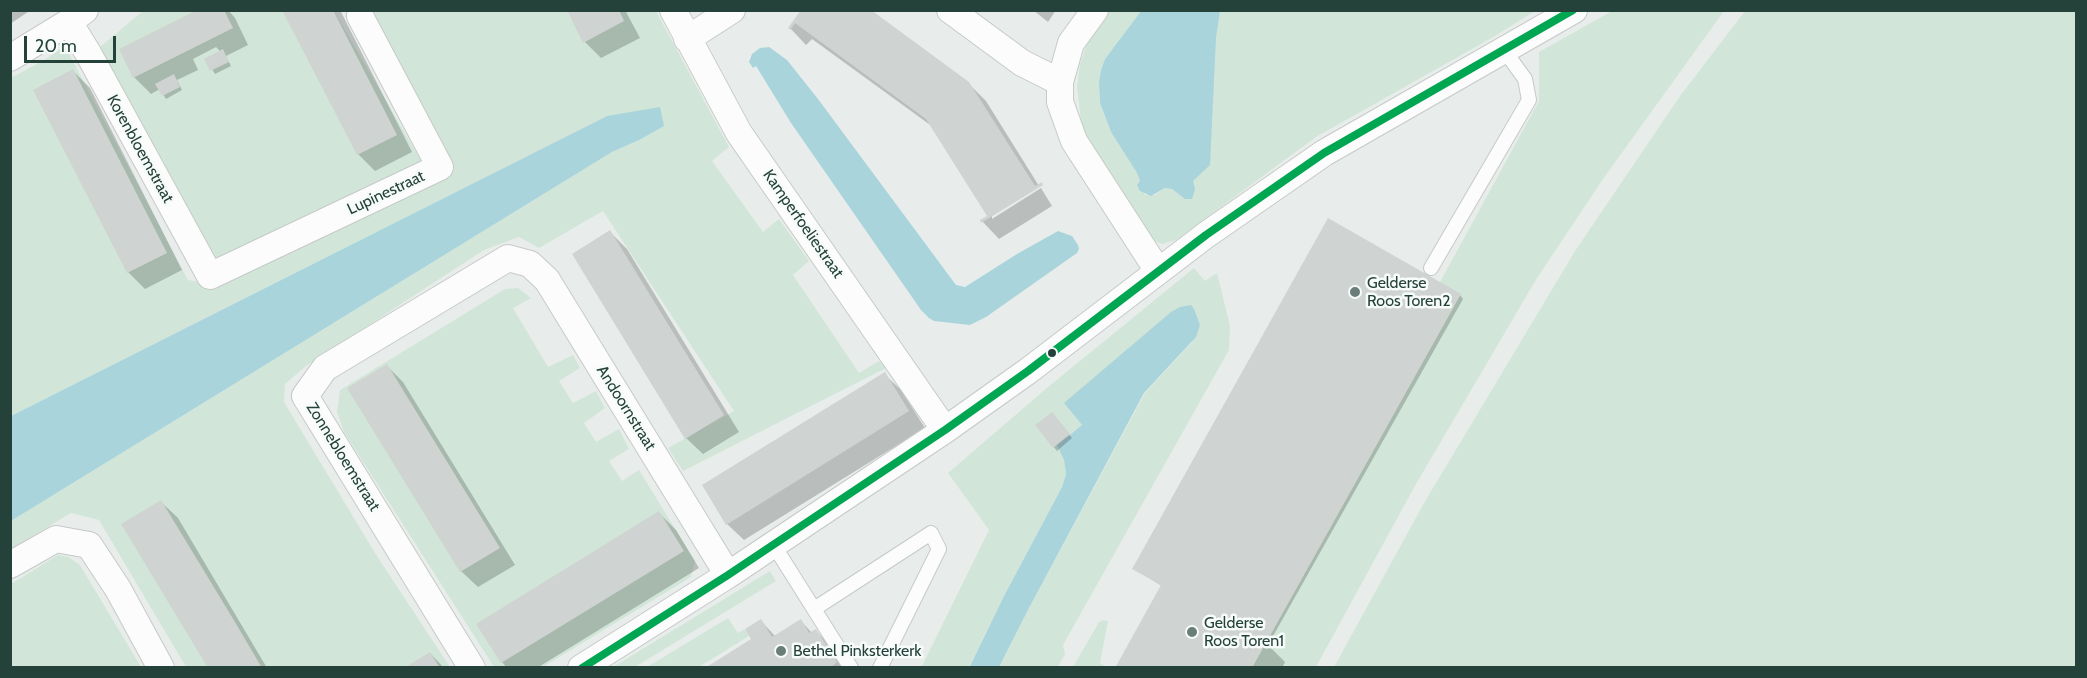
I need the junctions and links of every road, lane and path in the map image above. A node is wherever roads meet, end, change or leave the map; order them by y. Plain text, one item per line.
1 (673, 10) edge
2 (732, 10) edge
3 (950, 10) edge
4 (1095, 10) edge
5 (1574, 10) edge
6 (77, 16) edge
7 (360, 16) dead end
8 (687, 39) junction
9 (1504, 50) junction
10 (10, 58) edge
11 (1060, 82) junction
12 (508, 258) joint
13 (1431, 268) dead end
14 (1158, 272) junction
15 (210, 276) joint
16 (945, 430) junction
17 (773, 544) junction
18 (10, 565) edge
19 (728, 575) junction
20 (814, 609) junction
21 (161, 668) edge
22 (472, 668) edge
23 (581, 668) edge
24 (851, 668) edge
25 (880, 668) edge

1 - 8 street, Kamperfoeliestraat
2 - 8 street
3 - 11 street
4 - 11 street
5 - 9 street
6 - 10 street
6 - 15 street, Korenbloemstraat
7 - 15 street, Lupinestraat
8 - 16 street, Kamperfoeliestraat
9 - 13 lane
9 - 14 street
11 - 14 street
12 - 19 street, Andoornstraat
12 - 22 street, Zonnebloemstraat
14 - 16 street
16 - 17 street
17 - 19 street
17 - 20 lane
18 - 21 street
19 - 23 street
20 - 24 lane
20 - 25 lane

